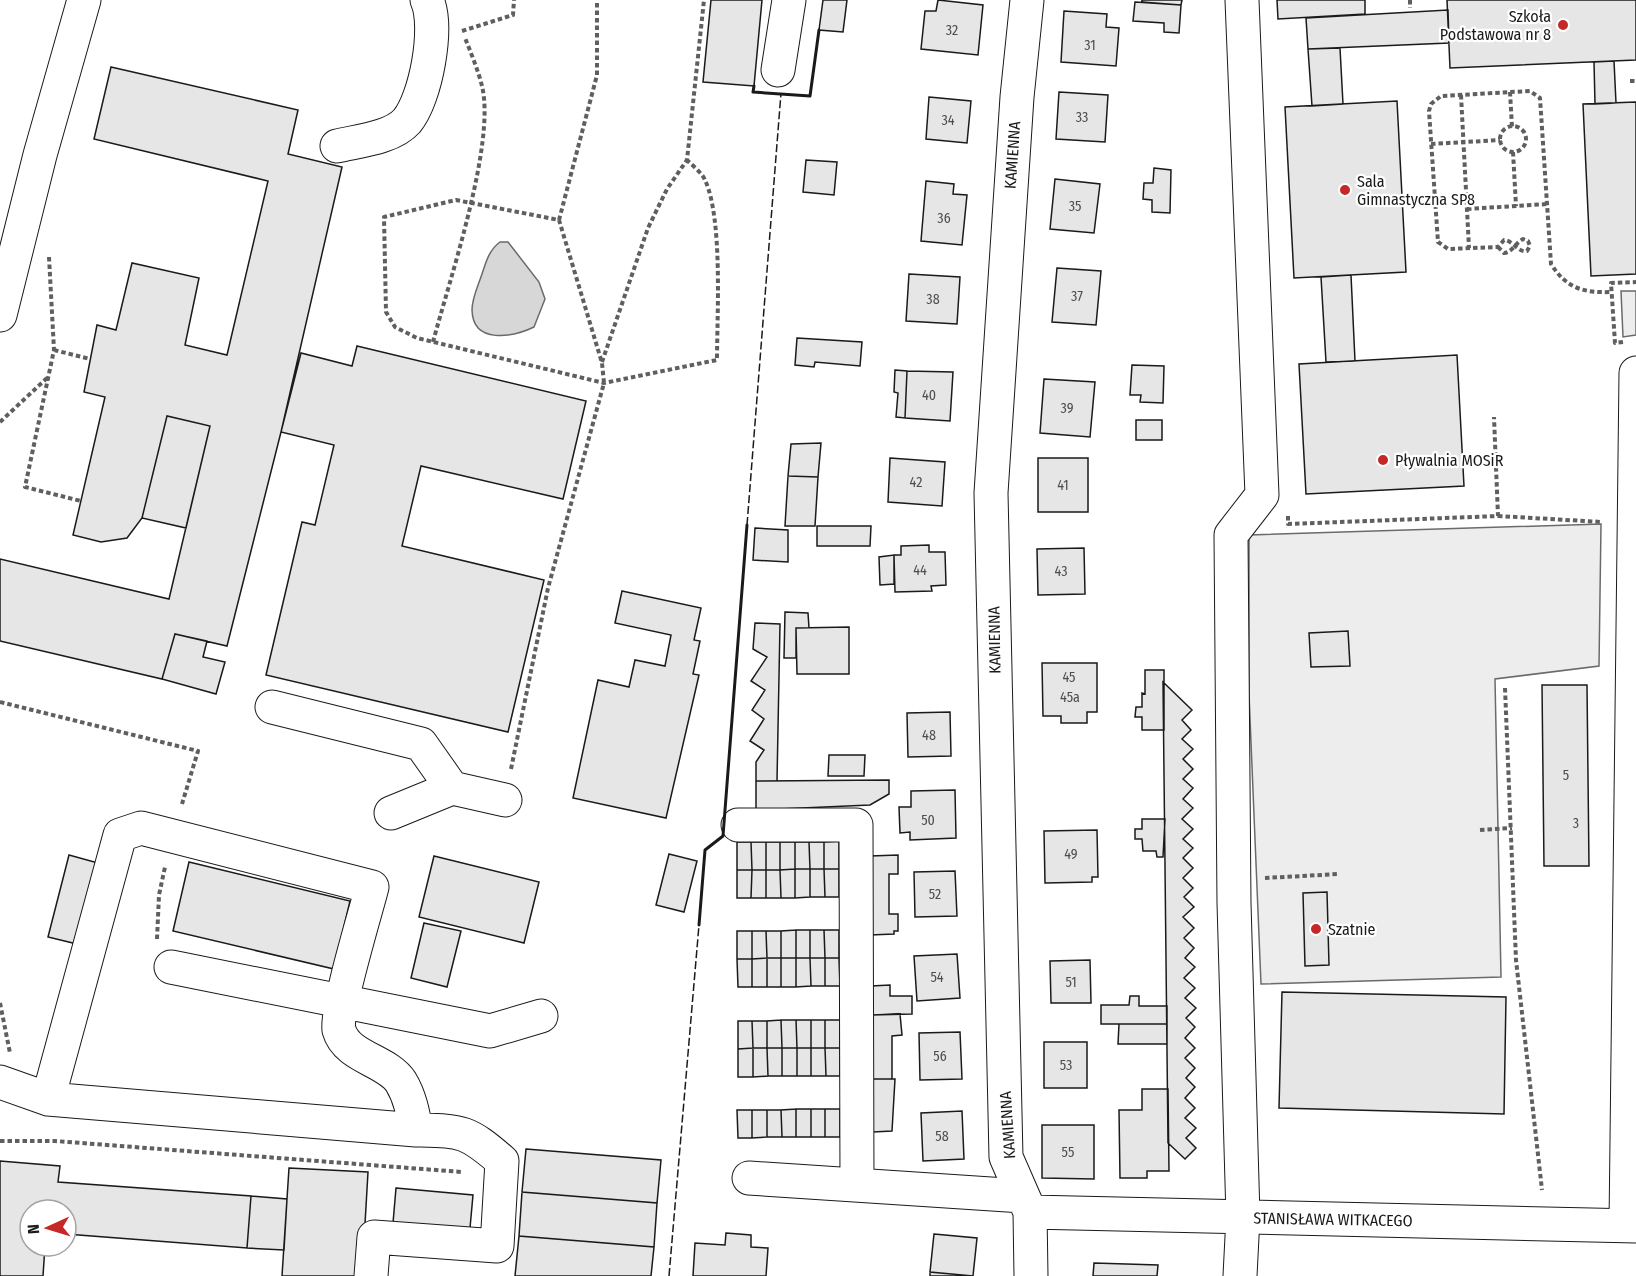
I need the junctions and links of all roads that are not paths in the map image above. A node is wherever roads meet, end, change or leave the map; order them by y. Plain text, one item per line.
1 (84, 0) edge
2 (789, 0) edge
3 (1028, 0) edge
4 (1242, 0) edge
5 (441, 20) edge
6 (778, 70) dead end
7 (337, 146) dead end
8 (0, 315) edge
9 (1636, 373) edge
10 (272, 706) dead end
11 (1633, 729) edge
12 (453, 788) junction
13 (505, 800) road end
14 (391, 813) dead end
15 (738, 825) dead end
16 (171, 967) dead end
17 (343, 1001) junction
18 (541, 1016) dead end
19 (9, 1085) edge
20 (48, 1099) junction
21 (416, 1130) junction
22 (748, 1178) dead end
23 (857, 1185) junction
24 (1026, 1204) junction
25 (1243, 1217) junction
26 (1631, 1225) edge
27 (371, 1276) edge
28 (1031, 1276) edge
29 (1240, 1276) edge

1 - 8 street
2 - 6 street
3 - 24 street, KAMIENNA
4 - 25 street
5 - 7 street
9 - 11 street
10 - 12 street
11 - 26 street
12 - 13 street
12 - 14 street
15 - 23 street
16 - 17 street
17 - 18 street
17 - 20 street
17 - 21 street
19 - 20 street
20 - 21 street
21 - 27 street
22 - 23 street, STANISŁAWA WITKACEGO
23 - 24 street, STANISŁAWA WITKACEGO
24 - 25 street, STANISŁAWA WITKACEGO
24 - 28 street, KAMIENNA
25 - 26 street, STANISŁAWA WITKACEGO
25 - 29 street

